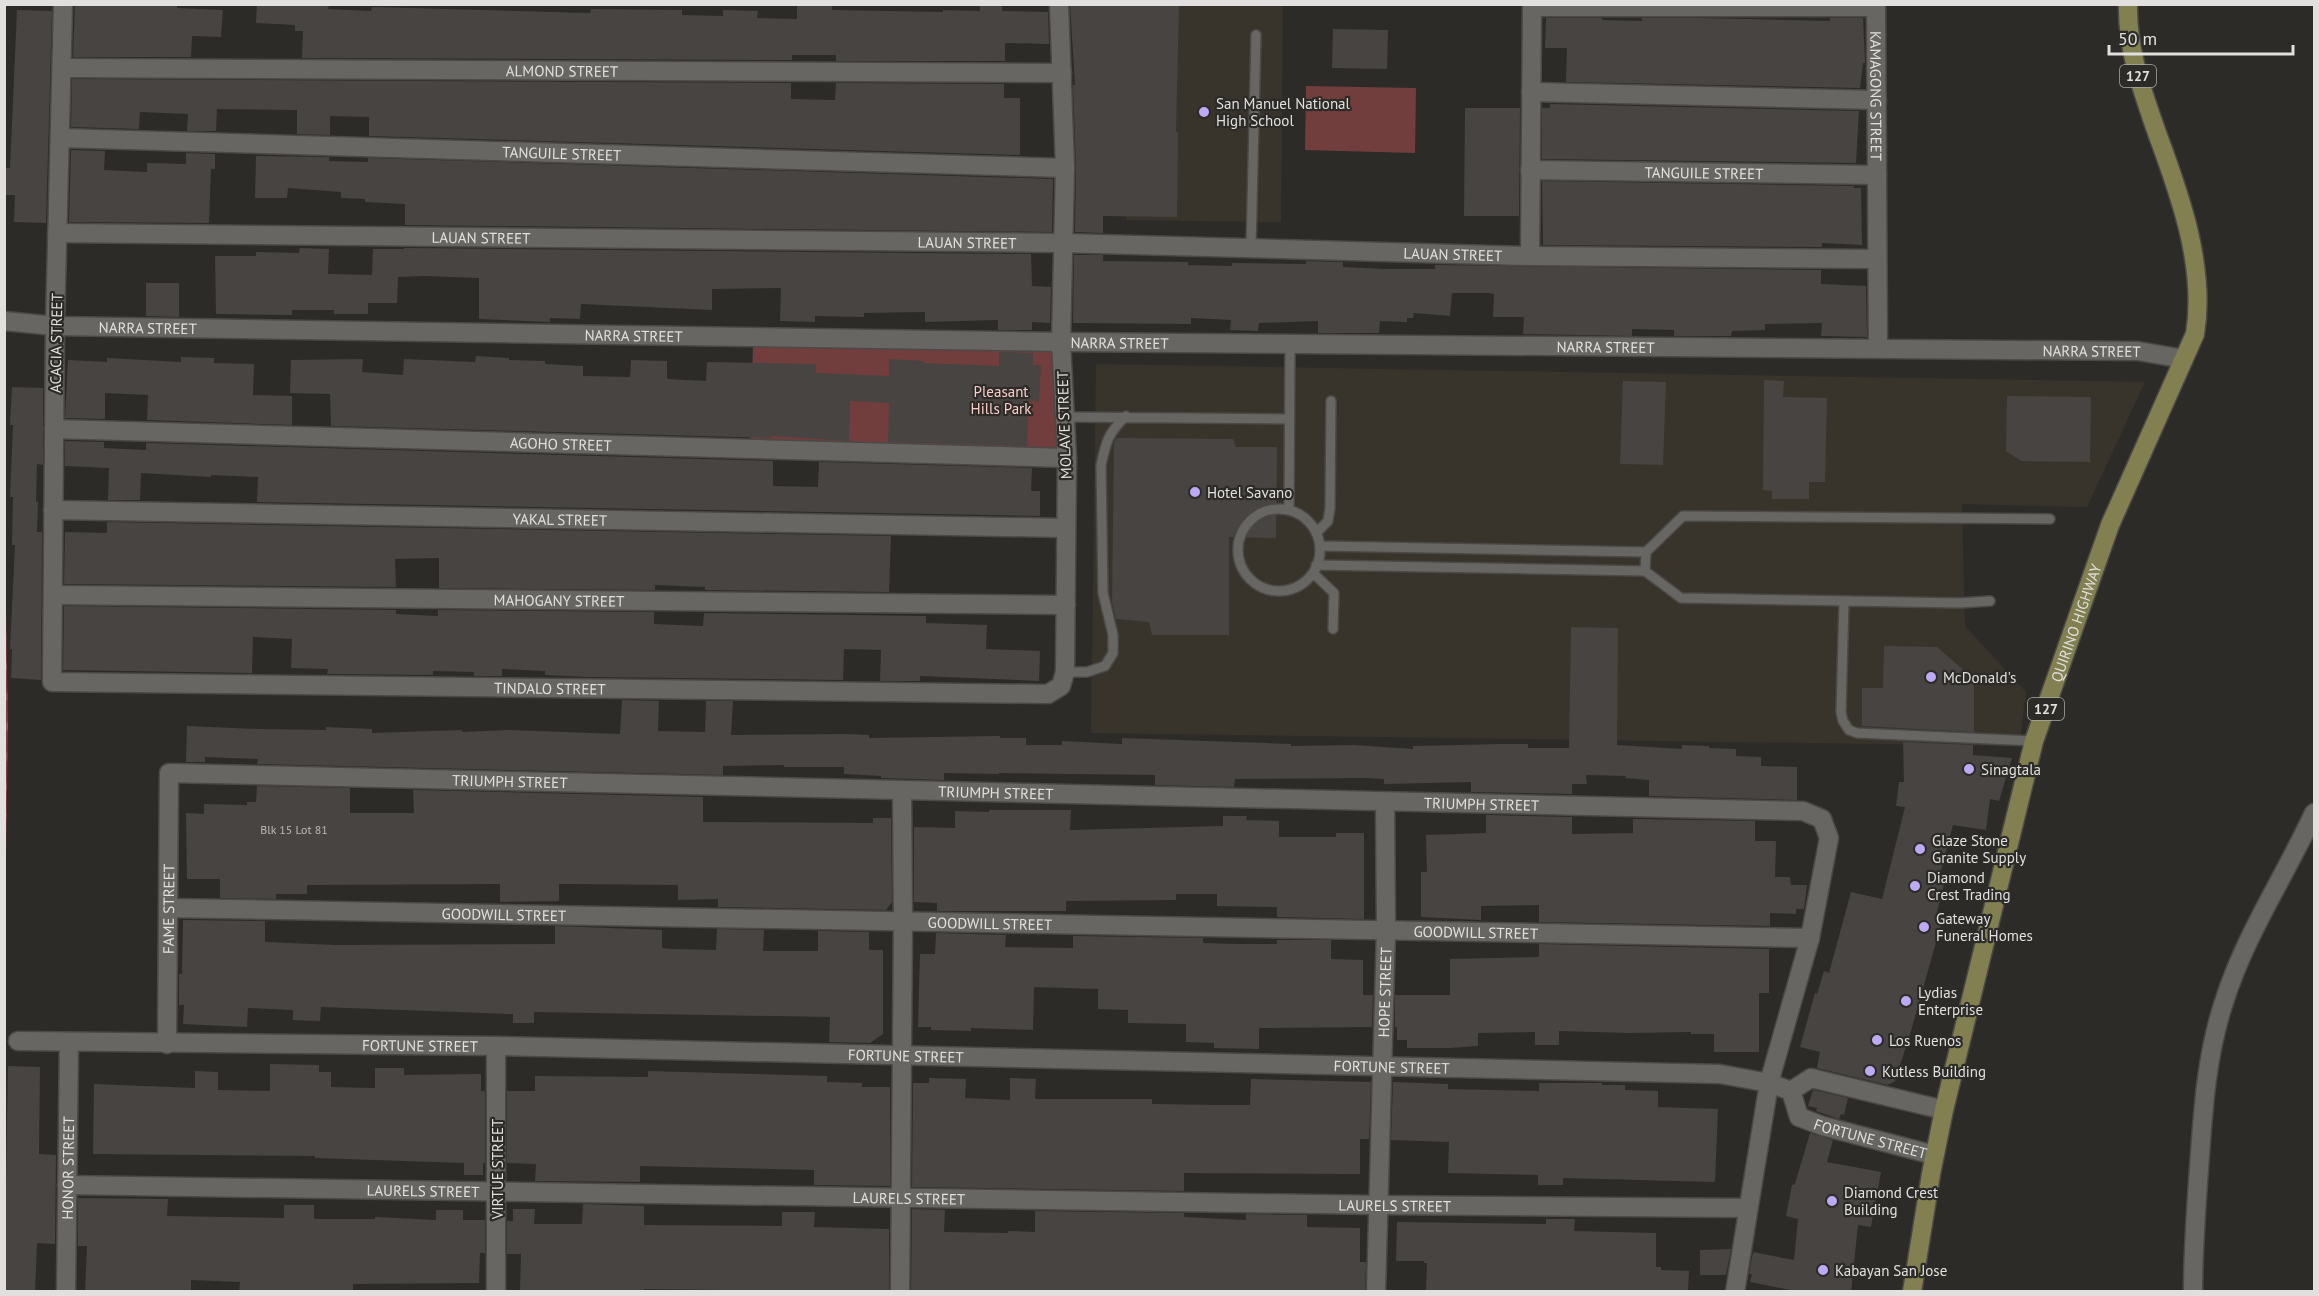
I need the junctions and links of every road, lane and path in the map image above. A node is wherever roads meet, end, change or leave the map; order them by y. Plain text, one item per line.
1 (63, 4) edge
2 (1059, 4) edge
3 (2128, 4) edge
4 (1256, 35) dead end
5 (62, 68) junction
6 (1062, 73) junction
7 (1531, 92) junction
8 (1877, 100) junction
9 (60, 138) junction
10 (1065, 168) junction
11 (1530, 170) junction
12 (1877, 175) junction
13 (57, 233) junction
14 (1062, 243) junction
15 (1251, 248) junction
16 (1530, 256) junction
17 (1877, 259) junction
18 (4, 321) edge
19 (56, 326) junction
20 (1061, 342) junction
21 (1290, 344) junction
22 (1878, 348) junction
23 (2184, 359) junction
24 (1331, 401) dead end
25 (1126, 416) junction
26 (1065, 417) junction
27 (1289, 419) junction
28 (54, 429) junction
29 (1067, 458) junction
30 (53, 510) junction
31 (1289, 510) junction
32 (2050, 519) dead end
33 (1066, 528) junction
34 (1316, 533) junction
35 (1320, 546) junction
36 (1646, 552) junction
37 (1314, 569) junction
38 (1645, 572) junction
39 (53, 595) junction
40 (1844, 601) junction
41 (1990, 602) dead end
42 (1066, 605) junction
43 (1333, 629) dead end
44 (1065, 672) junction
45 (52, 682) joint
46 (2034, 741) junction
47 (169, 773) joint
48 (902, 790) junction
49 (1385, 802) junction
50 (2314, 813) edge
51 (168, 908) junction
52 (903, 922) junction
53 (1386, 930) junction
54 (1810, 938) junction
55 (18, 1041) dead end
56 (69, 1042) junction
57 (167, 1044) junction
58 (496, 1046) junction
59 (902, 1055) junction
60 (1382, 1065) junction
61 (1769, 1083) junction
62 (1791, 1091) junction
63 (1944, 1110) junction
64 (1935, 1155) junction
65 (67, 1185) junction
66 (497, 1192) junction
67 (901, 1197) junction
68 (1377, 1205) junction
69 (1748, 1208) junction
70 (66, 1292) edge
71 (496, 1292) edge
72 (900, 1292) edge
73 (1376, 1292) edge
74 (1735, 1292) edge
75 (1912, 1292) edge
76 (2193, 1292) edge

1 - 5 street, ACACIA STREET
2 - 6 street, MOLAVE STREET
3 - 23 main road, QUIRINO HIGHWAY / 127
4 - 15 lane
5 - 6 street, ALMOND STREET
5 - 9 street, ACACIA STREET
6 - 10 street, MOLAVE STREET
7 - 8 street
7 - 8 street, KAMAGONG STREET
7 - 11 street, KAMAGONG STREET
8 - 12 street, KAMAGONG STREET
9 - 10 street, TANGUILE STREET
9 - 13 street, ACACIA STREET
10 - 14 street, MOLAVE STREET
11 - 12 street, TANGUILE STREET
11 - 16 street, KAMAGONG STREET
12 - 17 street, KAMAGONG STREET
13 - 14 street, LAUAN STREET
13 - 19 street, ACACIA STREET
14 - 15 street, LAUAN STREET
14 - 20 street, MOLAVE STREET
15 - 16 street, LAUAN STREET
16 - 17 street, LAUAN STREET
17 - 22 street, KAMAGONG STREET
18 - 19 street, NARRA STREET
19 - 20 street, NARRA STREET
19 - 28 street, ACACIA STREET
20 - 21 street, NARRA STREET
20 - 26 street, MOLAVE STREET
21 - 22 street, NARRA STREET
21 - 27 lane
22 - 23 street, NARRA STREET
23 - 46 main road, QUIRINO HIGHWAY / 127
24 - 34 lane
25 - 26 lane
25 - 27 lane
25 - 44 lane
26 - 29 street, MOLAVE STREET
27 - 31 lane
28 - 29 street, AGOHO STREET
28 - 30 street, ACACIA STREET
29 - 33 street, MOLAVE STREET
30 - 33 street, YAKAL STREET
30 - 39 street, ACACIA STREET
31 - 34 lane
31 - 37 lane
32 - 36 lane
33 - 42 street, MOLAVE STREET
34 - 35 lane
35 - 36 lane
35 - 37 lane
36 - 38 lane
37 - 38 lane
37 - 43 lane
38 - 40 lane
39 - 42 street, MAHOGANY STREET
39 - 45 street, ACACIA STREET
40 - 41 lane
40 - 46 lane
42 - 44 street, MOLAVE STREET
44 - 45 street, TINDALO STREET
46 - 63 main road, QUIRINO HIGHWAY / 127
47 - 48 street, TRIUMPH STREET
47 - 51 street, FAME STREET
48 - 49 street, TRIUMPH STREET
48 - 52 street
49 - 53 street, HOPE STREET
49 - 54 street, TRIUMPH STREET
50 - 76 street
51 - 52 street, GOODWILL STREET
51 - 57 street, FAME STREET
52 - 53 street, GOODWILL STREET
52 - 59 street
53 - 54 street, GOODWILL STREET
53 - 60 street, HOPE STREET
54 - 61 street
55 - 56 street, FORTUNE STREET
56 - 57 street, FORTUNE STREET
56 - 65 street, HONOR STREET
57 - 58 street, FORTUNE STREET
58 - 59 street, FORTUNE STREET
58 - 66 street, VIRTUE STREET
59 - 60 street, FORTUNE STREET
59 - 67 street
60 - 61 street, FORTUNE STREET
60 - 68 street, HOPE STREET
61 - 62 street, FORTUNE STREET
61 - 69 street
62 - 63 street
62 - 64 street, FORTUNE STREET
63 - 64 main road, QUIRINO HIGHWAY / 127
64 - 75 main road, QUIRINO HIGHWAY / 127
65 - 66 street, LAURELS STREET
65 - 70 street, HONOR STREET
66 - 67 street, LAURELS STREET
66 - 71 street, VIRTUE STREET
67 - 68 street, LAURELS STREET
67 - 72 street
68 - 69 street, LAURELS STREET
68 - 73 street, HOPE STREET
69 - 74 street

